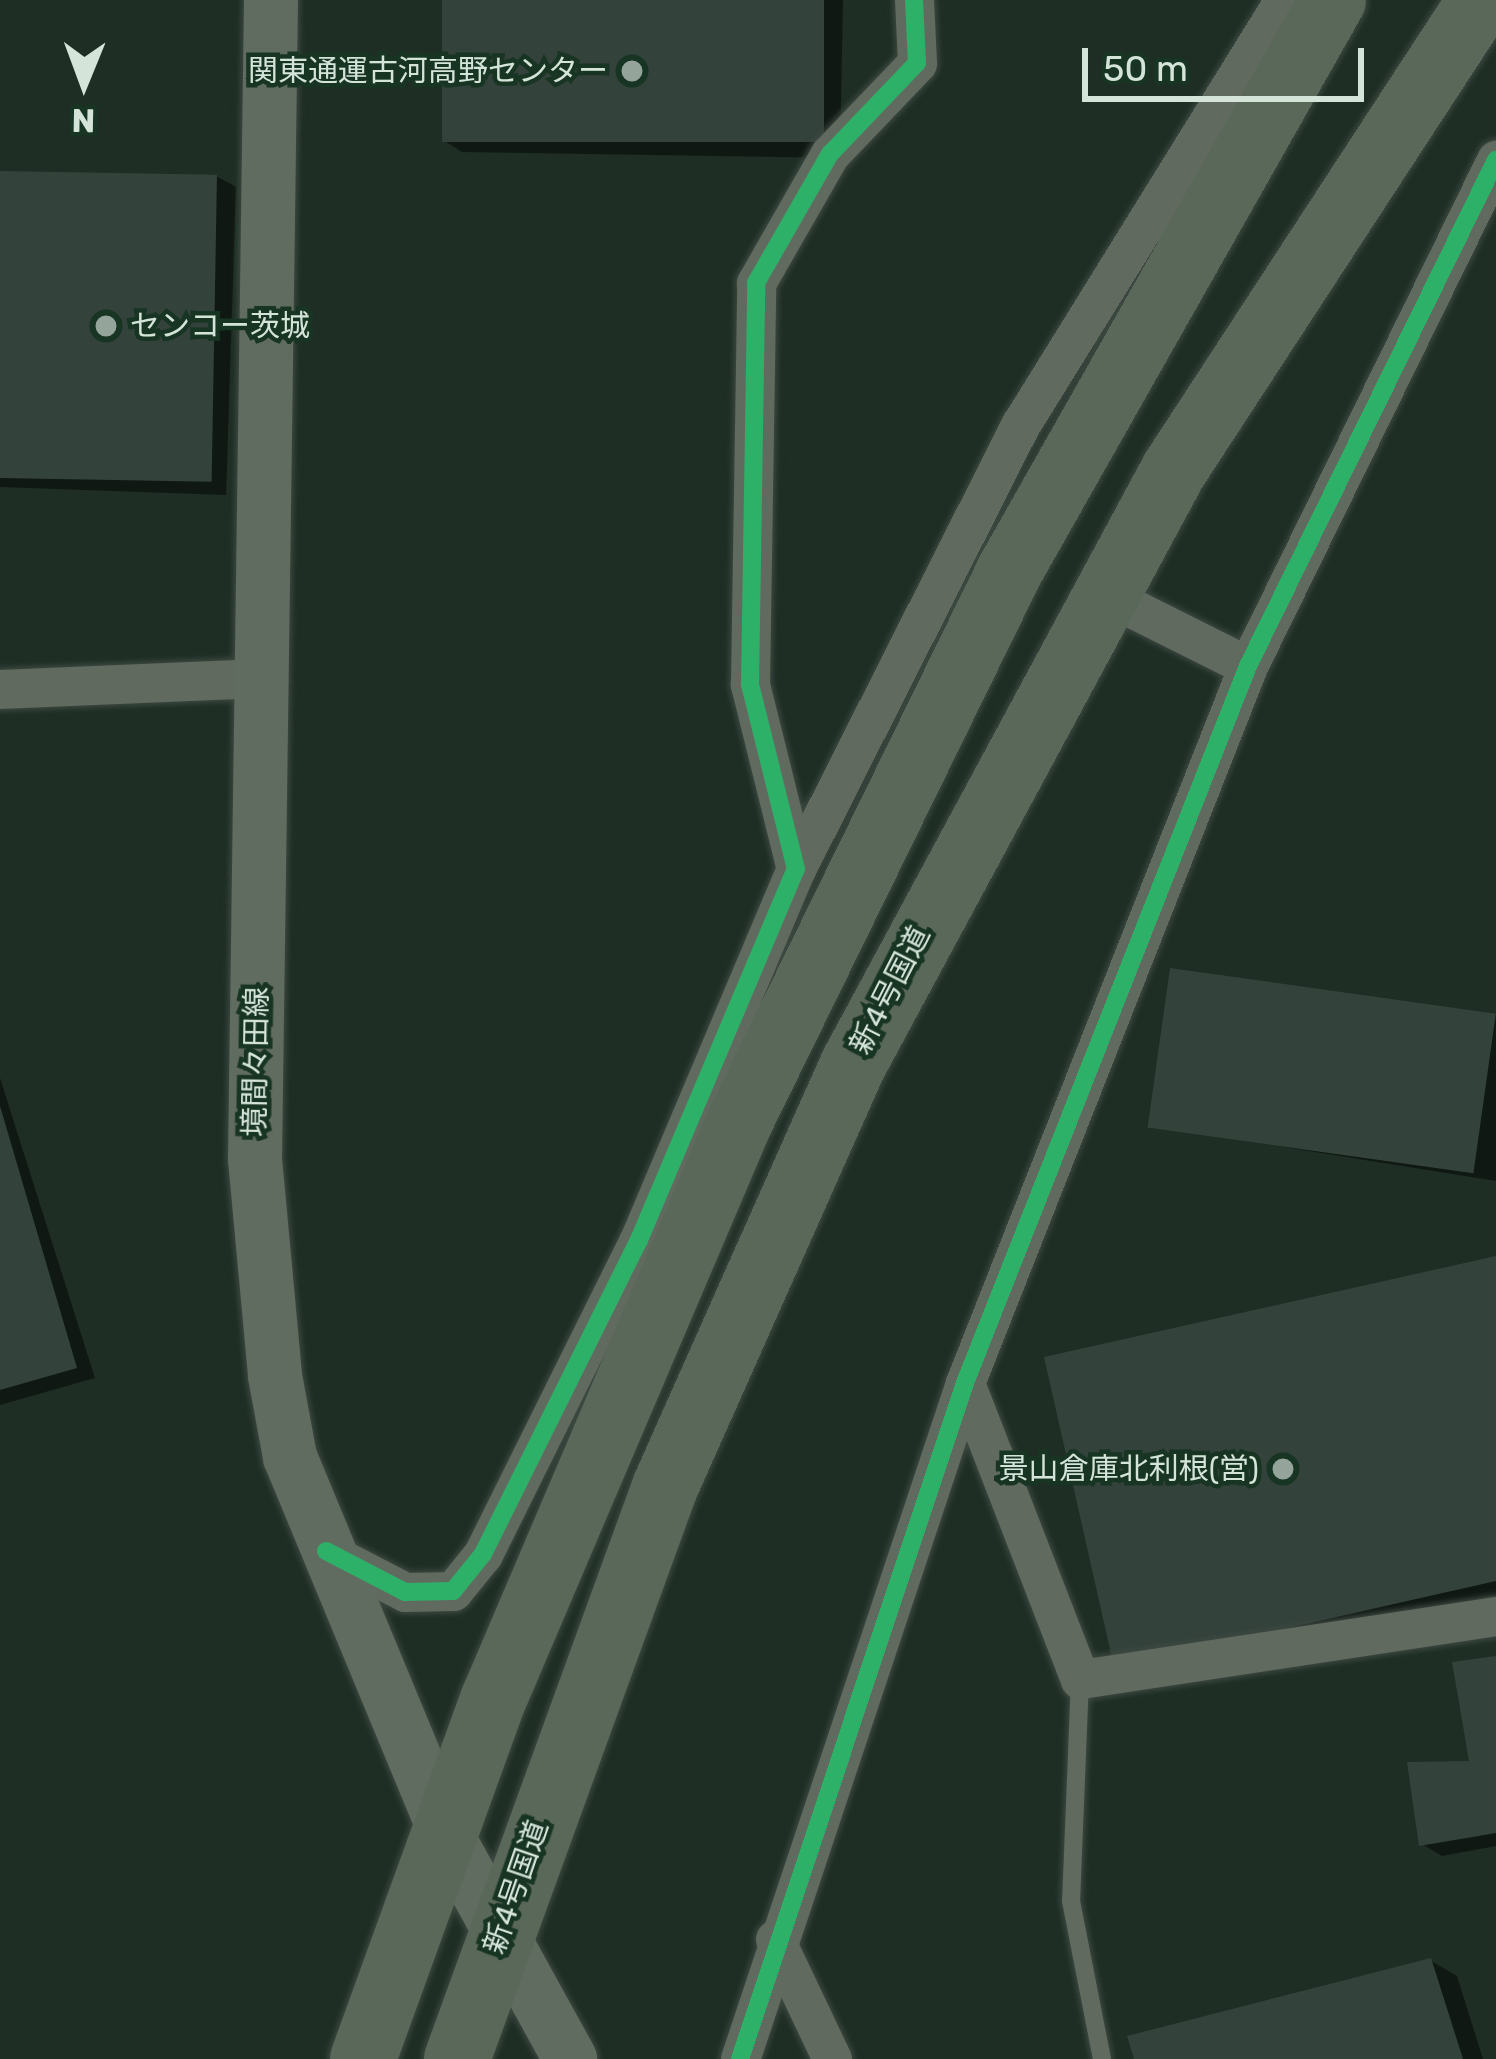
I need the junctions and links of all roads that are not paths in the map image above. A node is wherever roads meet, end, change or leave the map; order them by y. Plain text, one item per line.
1 (271, 0) edge
2 (914, 0) edge
3 (1283, 0) edge
4 (1333, 0) edge
5 (1480, 0) edge
6 (1496, 160) edge
7 (1102, 592) junction
8 (1248, 666) junction
9 (260, 678) junction
10 (0, 689) edge
11 (796, 869) junction
12 (965, 1382) junction
13 (326, 1552) junction
14 (1496, 1616) edge
15 (1080, 1679) junction
16 (446, 1834) junction
17 (499, 1934) junction
18 (776, 1939) junction
19 (363, 2059) edge
20 (458, 2059) edge
21 (570, 2059) edge
22 (740, 2059) edge
23 (832, 2059) edge
24 (1102, 2059) edge

1 - 9 main road, 境間々田線
2 - 11 street
3 - 11 street
4 - 16 highway
5 - 7 highway, 新4号国道
6 - 8 street
7 - 8 street
7 - 17 highway, 新4号国道
8 - 12 street
9 - 10 street
9 - 13 main road, 境間々田線
11 - 13 street
12 - 15 street
12 - 18 street
13 - 16 main road, 境間々田線
14 - 15 street
15 - 24 lane
16 - 17 main road, 境間々田線
16 - 19 highway
17 - 20 highway, 新4号国道
17 - 21 main road, 境間々田線
18 - 22 street
18 - 23 street

